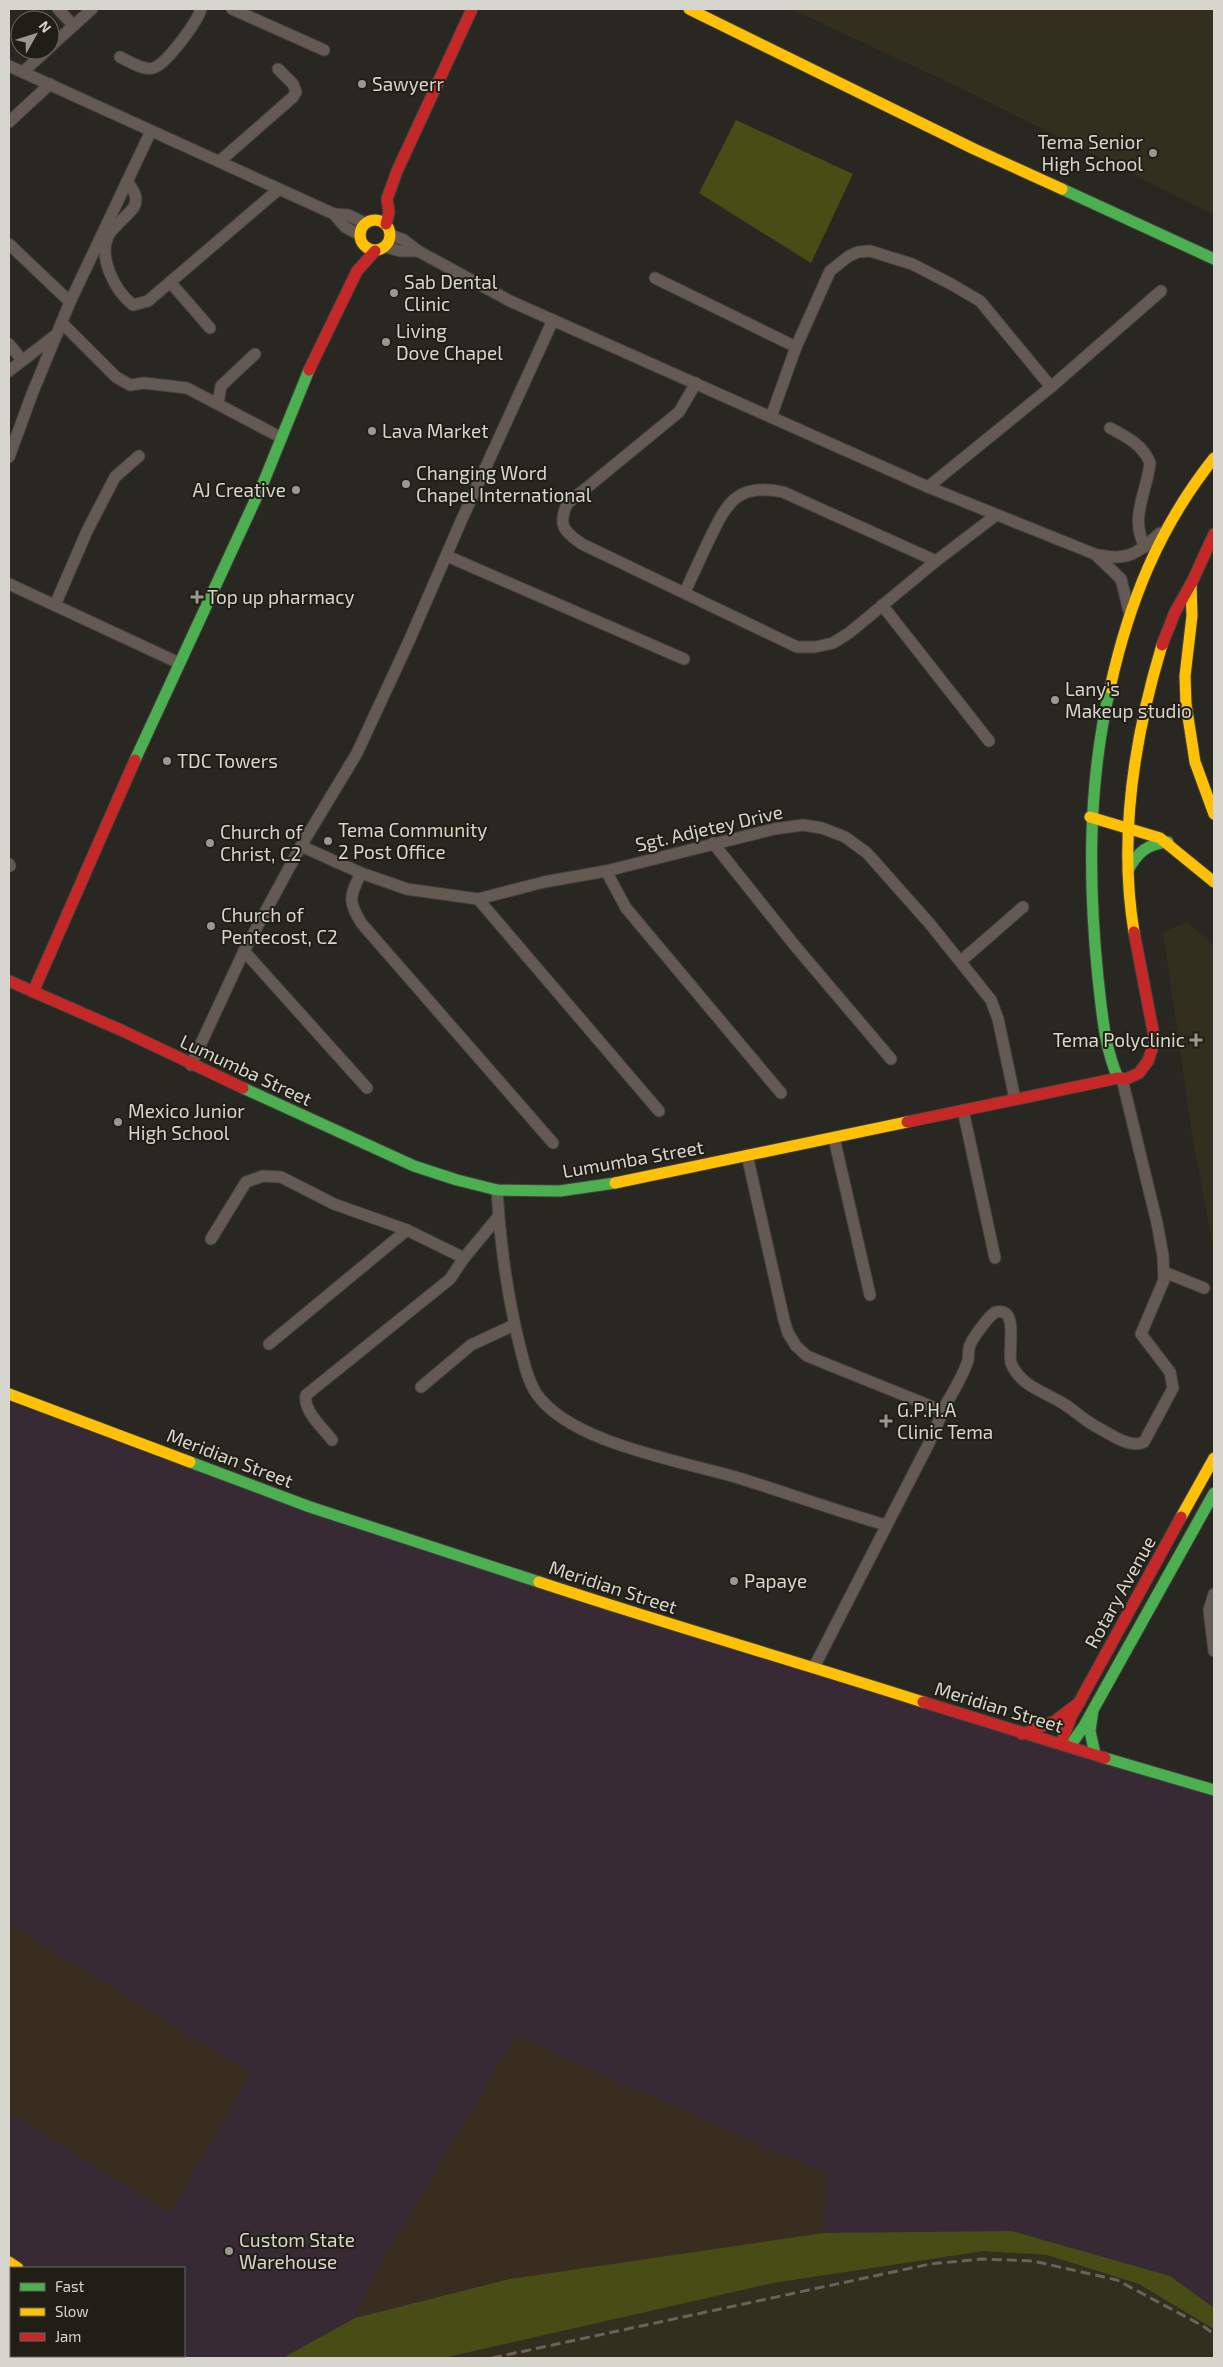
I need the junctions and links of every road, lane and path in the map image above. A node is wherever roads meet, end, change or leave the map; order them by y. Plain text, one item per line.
1 (58, 9) edge
2 (92, 9) edge
3 (201, 9) edge
4 (232, 9) edge
5 (472, 9) edge
6 (689, 9) edge
7 (73, 25) junction
8 (60, 37) edge
9 (324, 50) dead end
10 (120, 57) dead end
11 (36, 60) edge
12 (9, 66) edge
13 (278, 69) dead end
14 (23, 72) junction
15 (50, 84) junction
16 (9, 122) edge
17 (151, 131) junction
18 (220, 161) junction
19 (127, 181) junction
20 (279, 190) junction
21 (387, 199) junction
22 (334, 214) junction
23 (369, 221) junction
24 (388, 230) junction
25 (361, 239) junction
26 (9, 244) edge
27 (380, 249) junction
28 (418, 252) junction
29 (1214, 259) edge
30 (357, 271) junction
31 (655, 278) dead end
32 (170, 282) junction
33 (1161, 291) dead end
34 (70, 302) junction
35 (553, 320) junction
36 (60, 328) junction
37 (210, 328) dead end
38 (9, 344) edge
39 (796, 347) junction
40 (255, 354) dead end
41 (22, 360) junction
42 (9, 371) edge
43 (696, 383) junction
44 (1051, 387) junction
45 (218, 403) junction
46 (771, 417) junction
47 (1110, 428) dead end
48 (280, 437) junction
49 (139, 456) dead end
50 (9, 457) edge
51 (1214, 458) edge
52 (928, 487) junction
53 (995, 516) junction
54 (1165, 528) junction
55 (1214, 534) edge
56 (1145, 547) junction
57 (1211, 550) edge
58 (447, 556) junction
59 (1097, 556) junction
60 (936, 561) junction
61 (9, 584) edge
62 (1191, 584) junction
63 (684, 592) junction
64 (55, 605) junction
65 (882, 605) junction
66 (1130, 615) junction
67 (684, 659) dead end
68 (179, 663) junction
69 (989, 741) dead end
70 (1214, 814) edge
71 (1090, 817) junction
72 (1128, 829) junction
73 (1168, 842) junction
74 (713, 843) junction
75 (301, 846) junction
76 (1128, 870) junction
77 (606, 871) junction
78 (361, 873) junction
79 (1214, 882) edge
80 (478, 899) junction
81 (1023, 907) dead end
82 (244, 951) junction
83 (961, 961) junction
84 (9, 981) edge
85 (33, 992) junction
86 (891, 1059) dead end
87 (191, 1065) junction
88 (1120, 1078) junction
89 (367, 1088) dead end
90 (781, 1093) dead end
91 (1015, 1099) junction
92 (963, 1110) junction
93 (659, 1111) dead end
94 (834, 1138) junction
95 (553, 1143) dead end
96 (747, 1156) junction
97 (497, 1190) junction
98 (498, 1217) junction
99 (407, 1230) junction
100 (211, 1239) dead end
101 (464, 1258) junction
102 (995, 1258) dead end
103 (1164, 1272) junction
104 (1204, 1288) dead end
105 (870, 1295) dead end
106 (514, 1325) junction
107 (269, 1344) dead end
108 (421, 1387) dead end
109 (9, 1394) edge
110 (942, 1411) junction
111 (332, 1440) dead end
112 (1214, 1458) edge
113 (1214, 1493) edge
114 (886, 1525) junction
115 (1214, 1594) edge
116 (1214, 1651) edge
117 (814, 1667) junction
118 (1080, 1702) junction
119 (1093, 1710) junction
120 (1022, 1734) junction
121 (1066, 1745) junction
122 (1095, 1754) junction
123 (1214, 1790) edge

1 - 7 street
2 - 7 street
3 - 10 street
4 - 9 street
5 - 21 main road
6 - 29 main road
7 - 8 street
11 - 14 street
12 - 14 street
13 - 18 street
14 - 15 street
15 - 16 street
15 - 17 street
17 - 18 street
17 - 19 street
18 - 20 street
19 - 32 street
19 - 34 street
20 - 22 street
20 - 32 street
21 - 23 main road
21 - 24 main road
22 - 23 street
22 - 25 street
23 - 24 main road
23 - 25 main road
24 - 27 main road
24 - 28 street
25 - 27 main road
25 - 30 main road
26 - 34 street
27 - 28 street
27 - 30 main road
28 - 35 street
30 - 48 main road
31 - 39 street
32 - 37 street
33 - 44 street
34 - 36 street
35 - 43 street
35 - 58 street
36 - 41 street
36 - 45 street
36 - 50 street
38 - 41 street
39 - 44 street
39 - 46 street
40 - 45 street
41 - 42 street
43 - 46 street
43 - 63 street
44 - 52 street
45 - 48 street
46 - 52 street
47 - 56 street
48 - 68 main road
49 - 64 street
51 - 54 main road
52 - 53 street
53 - 59 street
53 - 60 street
54 - 56 street
54 - 66 main road
55 - 57 main road, Lumumba Street
56 - 59 street
57 - 62 main road, Lumumba Street
58 - 67 street
58 - 75 street
59 - 66 street
60 - 63 street
60 - 65 street
61 - 64 street
62 - 70 main road
62 - 72 main road, Lumumba Street
63 - 65 street
64 - 68 street
65 - 69 street
66 - 71 main road
68 - 85 main road
71 - 72 main road
71 - 88 main road
72 - 73 main road
72 - 76 main road, Lumumba Street
73 - 76 main road
73 - 79 main road
74 - 77 street, Sgt. Adjetey Drive
74 - 83 street, Sgt. Adjetey Drive
74 - 86 street
75 - 78 street, Sgt. Adjetey Drive
75 - 82 street
76 - 88 main road, Lumumba Street
77 - 80 street, Sgt. Adjetey Drive
77 - 90 street
78 - 80 street, Sgt. Adjetey Drive
78 - 95 street
80 - 93 street
81 - 83 street
82 - 87 street
82 - 89 street
83 - 91 street, Sgt. Adjetey Drive
84 - 85 main road, Lumumba Street
85 - 87 main road, Lumumba Street
87 - 97 main road, Lumumba Street
88 - 91 main road, Lumumba Street
88 - 103 street
91 - 92 main road, Lumumba Street
92 - 94 main road, Lumumba Street
92 - 102 street
94 - 96 main road, Lumumba Street
94 - 105 street
96 - 97 main road, Lumumba Street
96 - 110 street
97 - 98 street
98 - 101 street
98 - 106 street
99 - 100 street
99 - 101 street
99 - 107 street
101 - 111 street
103 - 104 street
103 - 110 street
106 - 108 street
106 - 114 street
109 - 117 main road, Meridian Street
110 - 114 street
112 - 118 main road, Rotary Avenue
113 - 119 main road, Rotary Avenue
114 - 117 street
115 - 116 street
117 - 120 main road, Meridian Street
118 - 120 main road
118 - 121 main road, Rotary Avenue
119 - 121 main road, Rotary Avenue
119 - 122 main road
120 - 121 main road, Meridian Street
121 - 122 main road, Meridian Street
122 - 123 main road, Meridian Street

